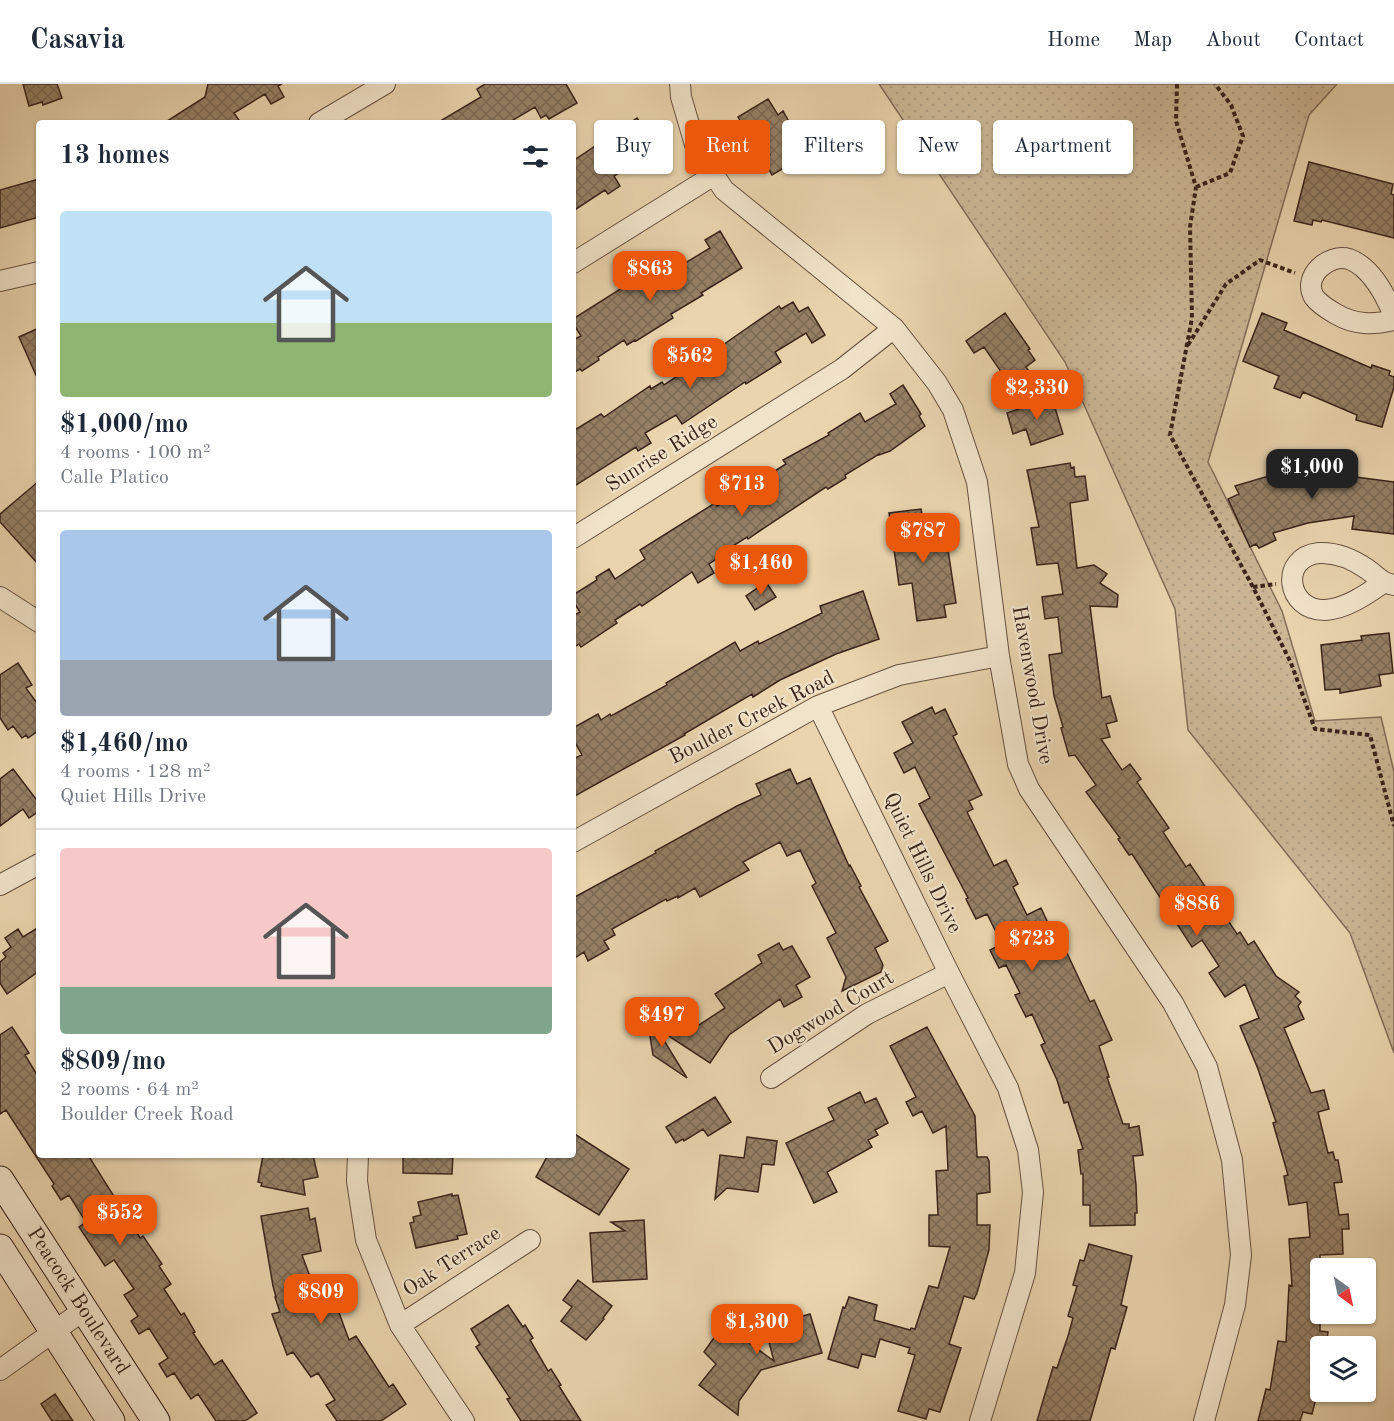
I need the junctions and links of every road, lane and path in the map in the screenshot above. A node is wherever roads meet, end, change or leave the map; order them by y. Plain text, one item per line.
1 (385, 84) edge
2 (680, 84) edge
3 (1177, 84) edge
4 (1215, 84) edge
5 (325, 120) edge
6 (714, 175) junction
7 (1196, 186) junction
8 (576, 261) edge
9 (36, 273) edge
10 (1313, 280) junction
11 (0, 281) edge
12 (1394, 318) edge
13 (894, 328) junction
14 (1186, 348) junction
15 (576, 536) edge
16 (0, 597) edge
17 (36, 620) edge
18 (999, 656) junction
19 (818, 706) junction
20 (1394, 826) edge
21 (576, 840) edge
22 (36, 866) edge
23 (0, 885) edge
24 (949, 973) junction
25 (771, 1078) dead end
26 (358, 1158) edge
27 (0, 1180) edge
28 (530, 1240) dead end
29 (0, 1248) edge
30 (84, 1310) junction
31 (400, 1325) junction
32 (54, 1331) junction
33 (0, 1370) edge
34 (111, 1421) edge
35 (156, 1421) edge
36 (464, 1421) edge
37 (980, 1421) edge
38 (1204, 1421) edge

1 - 5 street
2 - 6 street, Havenwood Drive
3 - 7 path
4 - 7 path
6 - 8 street
6 - 13 street, Havenwood Drive
7 - 14 path
9 - 11 street
10 - 12 street
10 - 12 street
10 - 14 path
13 - 15 street, Sunrise Ridge
13 - 18 street, Havenwood Drive
14 - 20 path
16 - 17 street
18 - 19 street, Boulder Creek Road
18 - 38 street, Havenwood Drive
19 - 21 street, Boulder Creek Road
19 - 24 street, Quiet Hills Drive
22 - 23 street
24 - 25 street, Dogwood Court
24 - 37 street, Quiet Hills Drive
26 - 31 street
27 - 30 street, Peacock Boulevard
28 - 31 street, Oak Terrace
29 - 32 street, Peacock Boulevard
30 - 32 street
30 - 35 street, Peacock Boulevard
31 - 36 street
32 - 33 street
32 - 34 street, Peacock Boulevard

